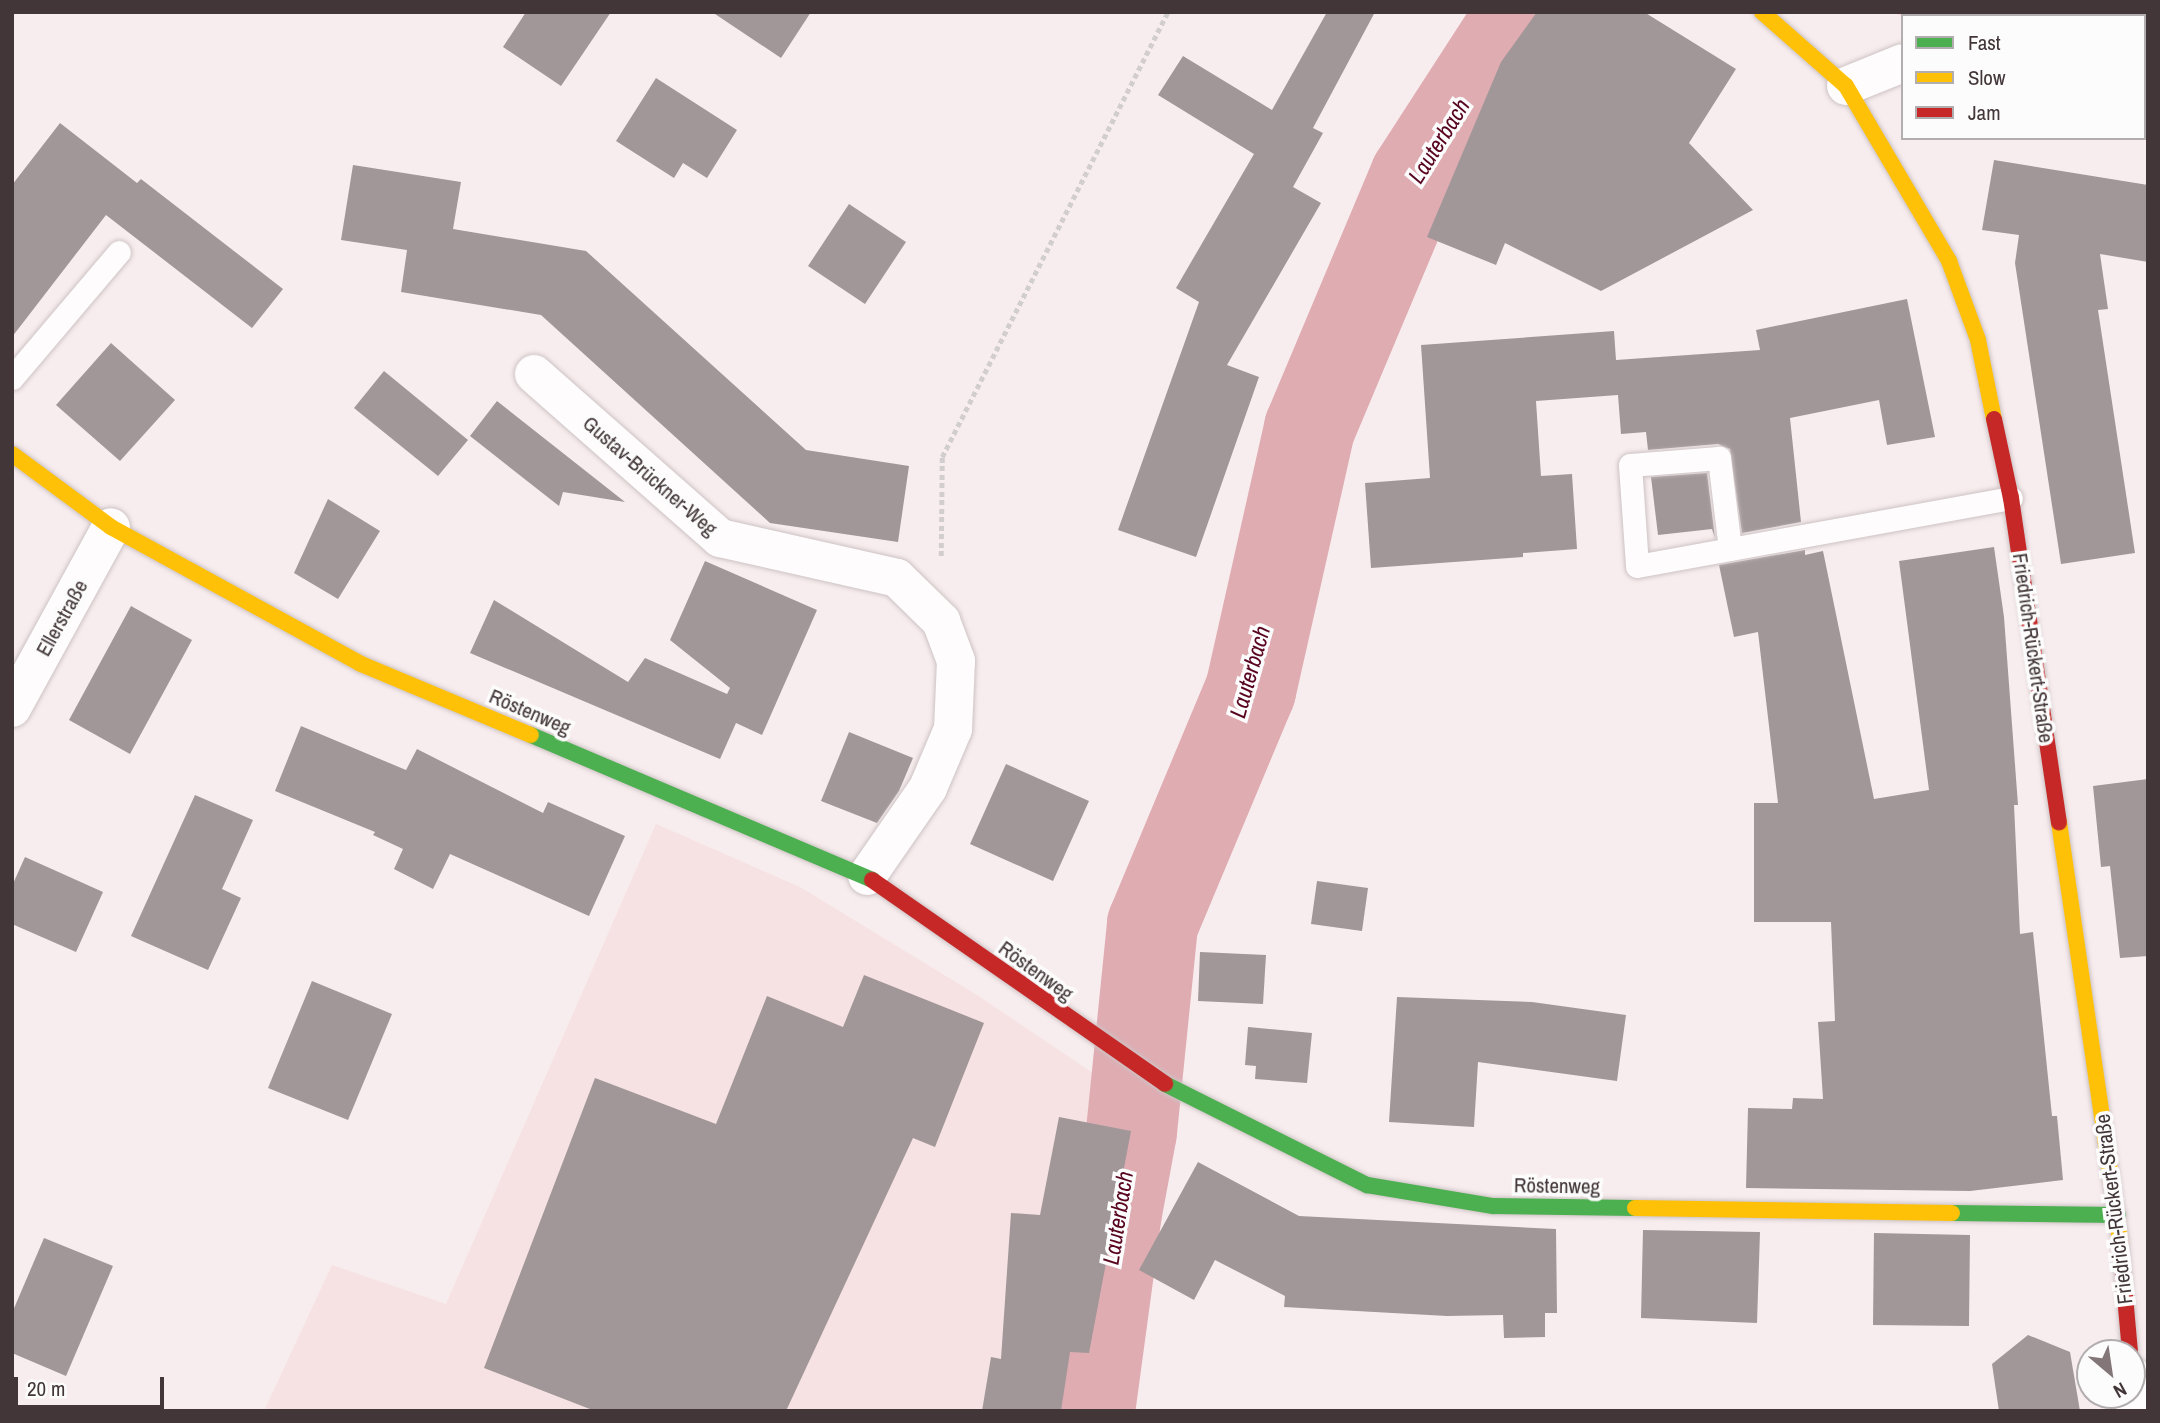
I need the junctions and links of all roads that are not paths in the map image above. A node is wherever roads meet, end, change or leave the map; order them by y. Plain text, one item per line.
1 (1762, 12) edge
2 (1901, 64) edge
3 (1846, 86) junction
4 (119, 252) dead end
5 (534, 373) dead end
6 (12, 379) edge
7 (12, 454) edge
8 (2011, 498) junction
9 (111, 527) junction
10 (1730, 549) junction
11 (12, 708) edge
12 (867, 876) junction
13 (2118, 1215) junction
14 (2129, 1339) edge

1 - 3 street, Friedrich-Rückert-Straße
2 - 3 street
3 - 8 street, Friedrich-Rückert-Straße
4 - 6 lane
5 - 12 street, Gustav-Brückner-Weg
7 - 9 street, Röstenweg
8 - 10 lane
8 - 13 street, Friedrich-Rückert-Straße
9 - 11 street, Ellerstraße
9 - 12 street, Röstenweg
10 - 10 lane
12 - 13 street, Röstenweg
13 - 14 street, Friedrich-Rückert-Straße

